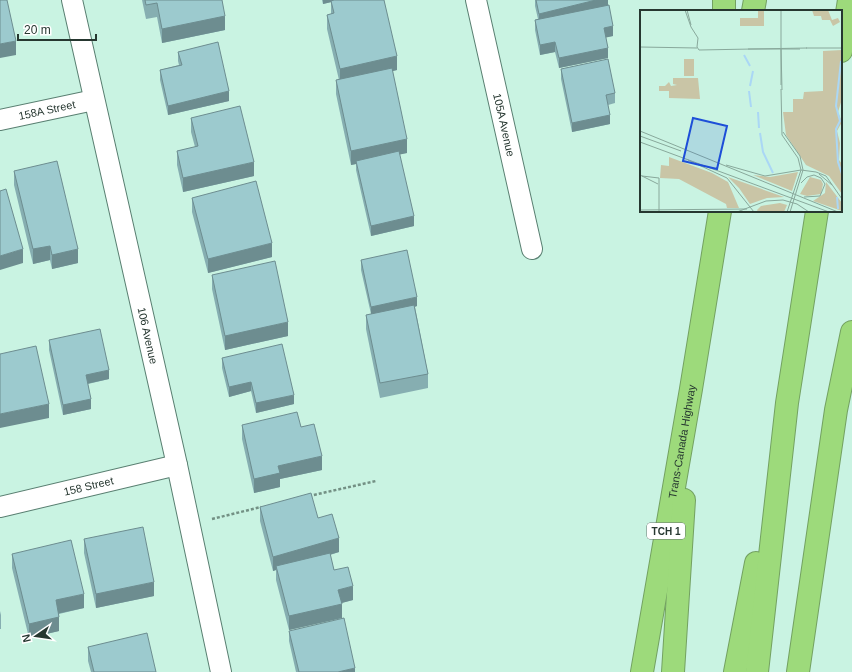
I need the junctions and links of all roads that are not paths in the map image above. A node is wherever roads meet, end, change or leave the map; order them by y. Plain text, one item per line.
1 (72, 0) edge
2 (476, 0) edge
3 (754, 0) edge
4 (849, 0) edge
5 (753, 10) edge
6 (842, 45) edge
7 (94, 100) junction
8 (0, 120) edge
9 (720, 212) edge
10 (817, 212) edge
11 (532, 249) dead end
12 (852, 332) edge
13 (691, 389) junction
14 (787, 403) junction
15 (177, 465) junction
16 (0, 507) edge
17 (221, 672) edge
18 (642, 672) edge
19 (673, 672) edge
20 (735, 672) edge
21 (757, 672) edge
22 (798, 672) edge

1 - 7 street, 106 Avenue
2 - 11 street, 105A Avenue
3 - 5 highway
4 - 6 highway
7 - 8 street, 158A Street
7 - 15 street, 106 Avenue
9 - 13 highway, Trans-Canada Highway / TCH 1
10 - 14 highway
12 - 22 highway
13 - 18 highway, Trans-Canada Highway / TCH 1
13 - 19 highway
14 - 20 highway
14 - 21 highway
15 - 16 street, 158 Street
15 - 17 street, 106 Avenue

